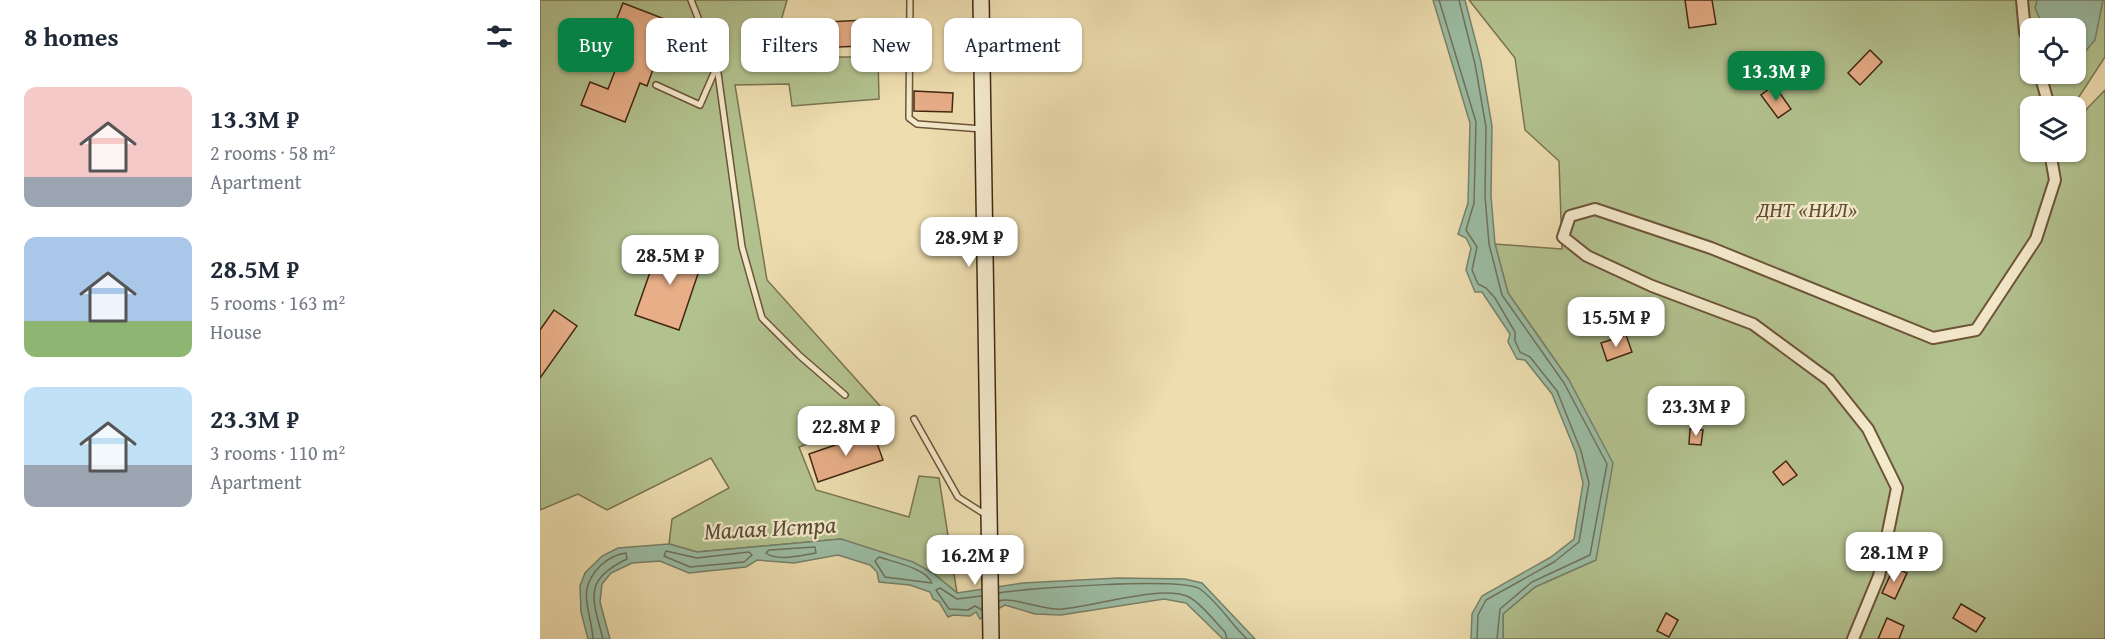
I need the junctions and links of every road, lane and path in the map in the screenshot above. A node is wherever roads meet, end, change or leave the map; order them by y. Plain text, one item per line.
1 (691, 0) edge
2 (910, 0) edge
3 (981, 0) edge
4 (2022, 0) edge
5 (698, 18) edge
6 (2024, 18) edge
7 (714, 72) edge
8 (718, 72) edge
9 (656, 85) dead end
10 (983, 129) junction
11 (2052, 162) edge
12 (845, 395) dead end
13 (914, 419) dead end
14 (990, 518) junction
15 (991, 639) edge
16 (1853, 639) edge

1 - 5 lane
2 - 10 lane
3 - 10 main road
4 - 6 street
7 - 9 lane
8 - 12 lane
10 - 14 main road
11 - 16 street
13 - 14 lane
14 - 15 main road

